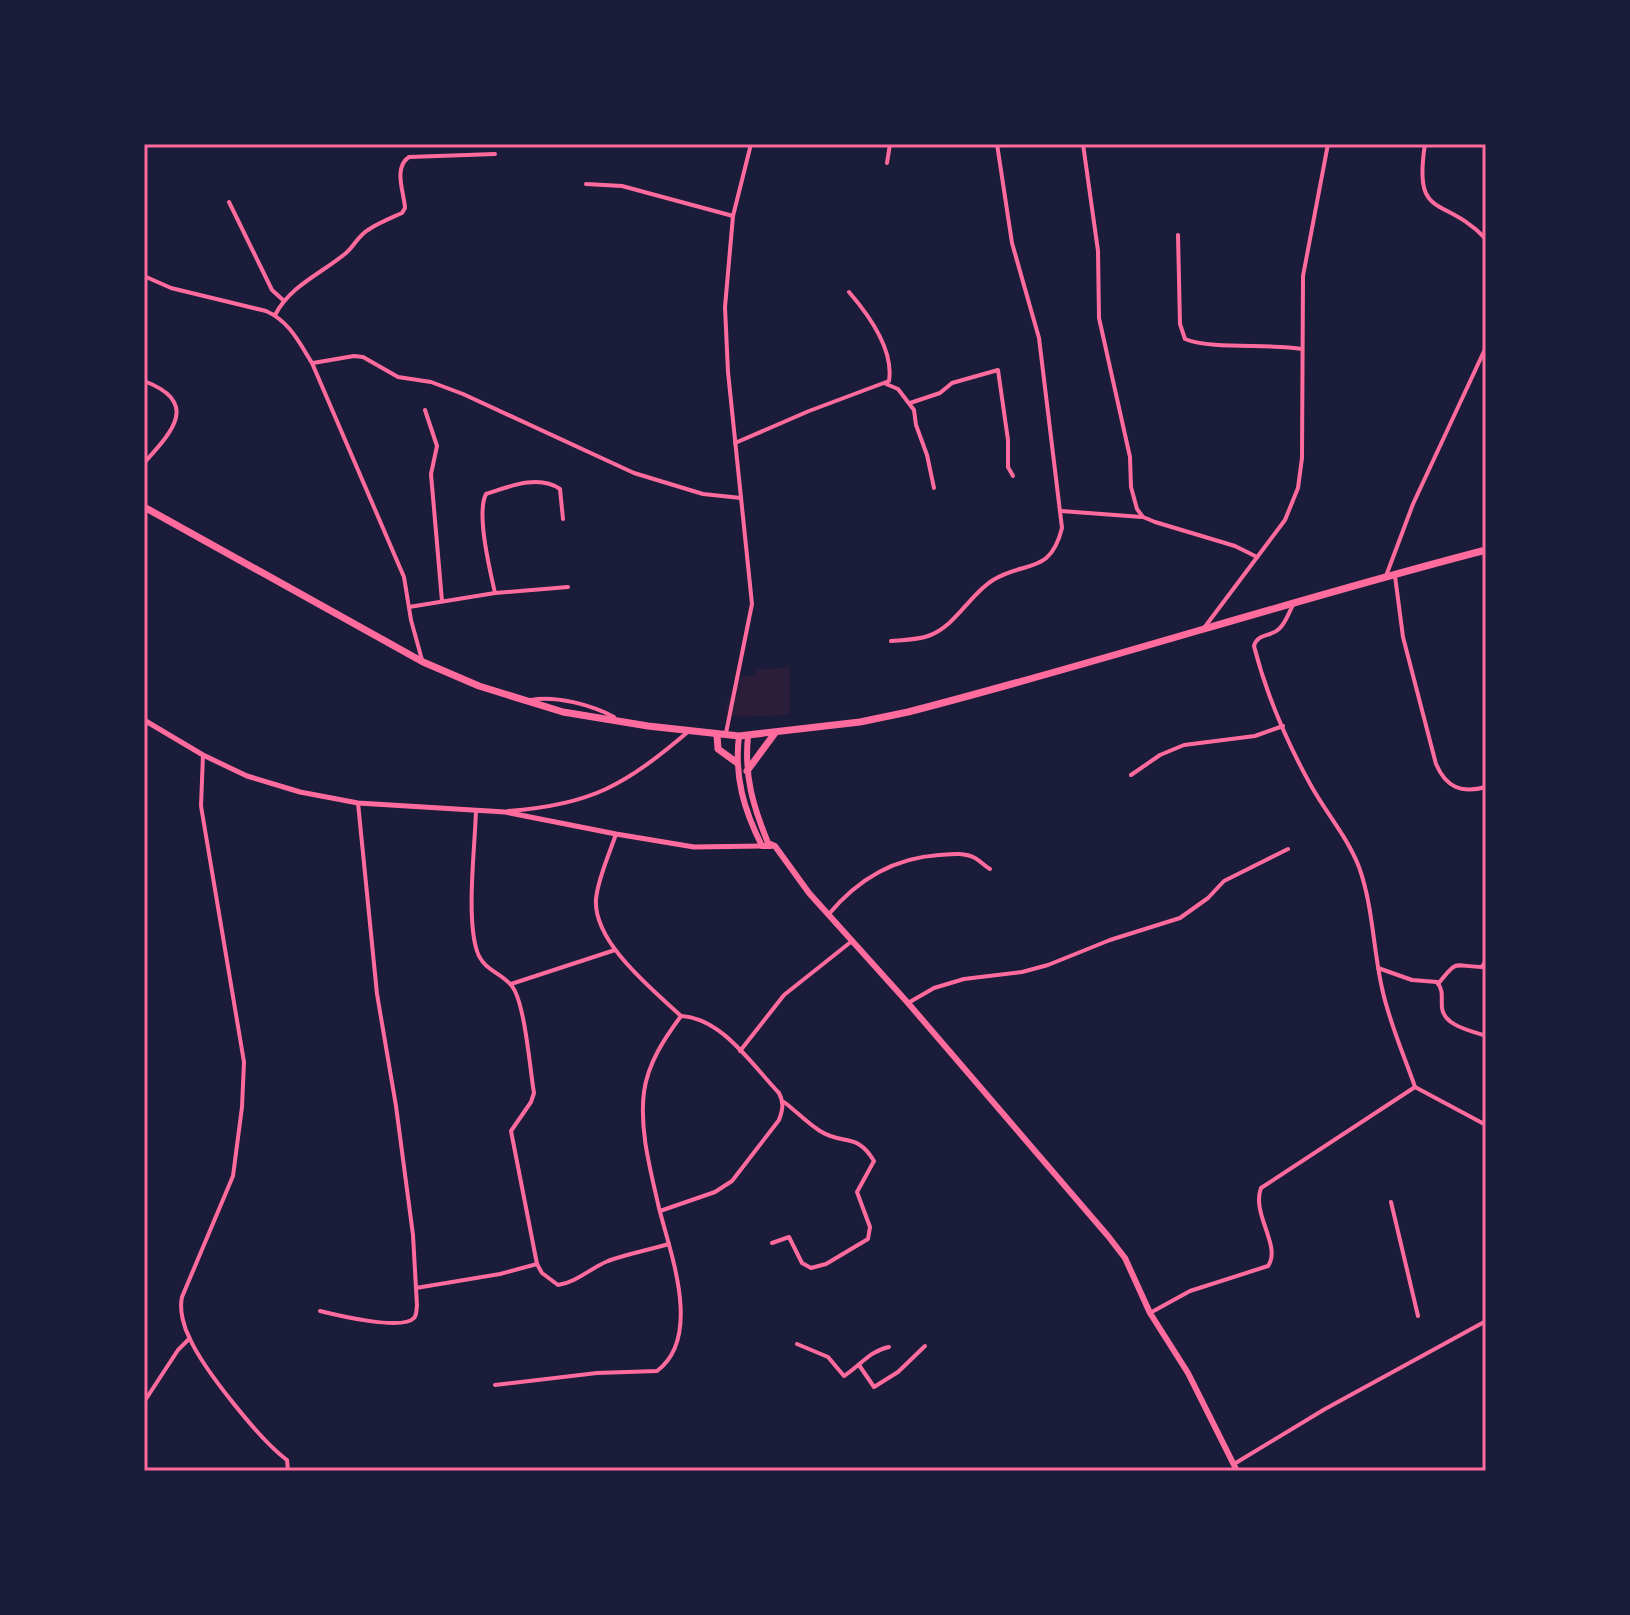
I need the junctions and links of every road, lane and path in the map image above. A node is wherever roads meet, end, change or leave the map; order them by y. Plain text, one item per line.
1 (751, 144) edge
2 (890, 144) edge
3 (997, 144) edge
4 (1083, 144) edge
5 (1328, 144) edge
6 (1425, 144) edge
7 (495, 154) dead end
8 (887, 163) dead end
9 (586, 184) dead end
10 (229, 202) dead end
11 (733, 216) junction
12 (1178, 235) dead end
13 (1486, 239) edge
14 (144, 276) edge
15 (849, 292) dead end
16 (283, 300) junction
17 (275, 315) junction
18 (1486, 347) edge
19 (1302, 349) junction
20 (312, 363) junction
21 (144, 381) edge
22 (886, 384) junction
23 (910, 403) junction
24 (425, 410) dead end
25 (735, 443) junction
26 (144, 463) edge
27 (1013, 476) dead end
28 (934, 488) dead end
29 (741, 498) junction
30 (144, 507) edge
31 (1061, 511) junction
32 (1143, 517) junction
33 (563, 519) dead end
34 (1486, 550) edge
35 (1257, 557) junction
36 (1390, 575) junction
37 (568, 587) dead end
38 (495, 593) junction
39 (442, 601) junction
40 (1293, 605) junction
41 (409, 607) junction
42 (1203, 630) junction
43 (891, 641) dead end
44 (423, 662) junction
45 (144, 720) edge
46 (1283, 726) junction
47 (689, 731) junction
48 (775, 733) junction
49 (721, 735) junction
50 (744, 736) junction
51 (203, 755) junction
52 (736, 762) junction
53 (747, 771) junction
54 (1131, 775) dead end
55 (1486, 787) edge
56 (358, 803) junction
57 (476, 810) junction
58 (505, 812) junction
59 (616, 834) junction
60 (768, 845) junction
61 (1288, 849) dead end
62 (990, 869) dead end
63 (828, 915) junction
64 (852, 941) junction
65 (615, 950) junction
66 (1486, 960) edge
67 (1378, 968) junction
68 (511, 984) junction
69 (1438, 984) junction
70 (908, 1003) junction
71 (681, 1016) junction
72 (1486, 1036) edge
73 (739, 1051) junction
74 (1415, 1087) junction
75 (784, 1102) junction
76 (1486, 1125) edge
77 (1391, 1202) dead end
78 (660, 1211) junction
79 (772, 1243) dead end
80 (670, 1244) junction
81 (537, 1264) junction
82 (416, 1288) junction
83 (320, 1311) dead end
84 (1150, 1313) junction
85 (1418, 1316) dead end
86 (1486, 1321) edge
87 (189, 1339) junction
88 (797, 1344) dead end
89 (925, 1346) dead end
90 (889, 1347) dead end
91 (859, 1365) junction
92 (495, 1385) dead end
93 (144, 1402) edge
94 (1236, 1468) edge
95 (288, 1471) edge

1 - 11 street
2 - 8 street
3 - 31 street
4 - 32 street
5 - 19 street
6 - 13 street
7 - 16 street
9 - 11 street
10 - 16 street
11 - 25 street
12 - 19 street
14 - 17 street
15 - 22 street
16 - 17 street
17 - 20 street
18 - 36 street
19 - 35 street
20 - 29 street
20 - 41 street
21 - 26 street
22 - 23 street
22 - 25 street
23 - 27 street
23 - 28 street
24 - 39 street
25 - 29 street
29 - 49 street
30 - 44 highway
31 - 32 street
31 - 43 street
32 - 35 street
33 - 38 street
34 - 36 highway
35 - 42 street
36 - 40 highway
36 - 55 street
37 - 38 street
38 - 39 street
39 - 41 street
40 - 42 highway
40 - 46 street
41 - 44 street
42 - 48 highway
44 - 47 highway
45 - 51 street
46 - 54 street
46 - 67 street
47 - 49 highway
47 - 58 street
48 - 50 highway
48 - 53 highway
49 - 50 highway
49 - 52 highway
50 - 52 main road
50 - 53 main road
51 - 56 street
51 - 87 street
52 - 60 main road
53 - 60 main road
56 - 57 street
56 - 82 street
57 - 58 street
57 - 68 street
58 - 59 street
59 - 60 street
59 - 65 street
60 - 63 main road
61 - 70 street
62 - 63 street
63 - 64 main road
64 - 70 main road
64 - 73 street
65 - 68 street
65 - 71 street
66 - 69 street
67 - 69 street
67 - 74 street
68 - 81 street
69 - 72 street
70 - 84 main road
71 - 73 street
71 - 78 street
73 - 75 street
74 - 76 street
74 - 84 street
75 - 78 street
75 - 79 street
77 - 85 street
78 - 80 street
80 - 81 street
80 - 92 street
81 - 82 street
82 - 83 street
84 - 94 main road
86 - 94 street
87 - 93 street
87 - 95 street
88 - 91 street
89 - 91 street
90 - 91 street

